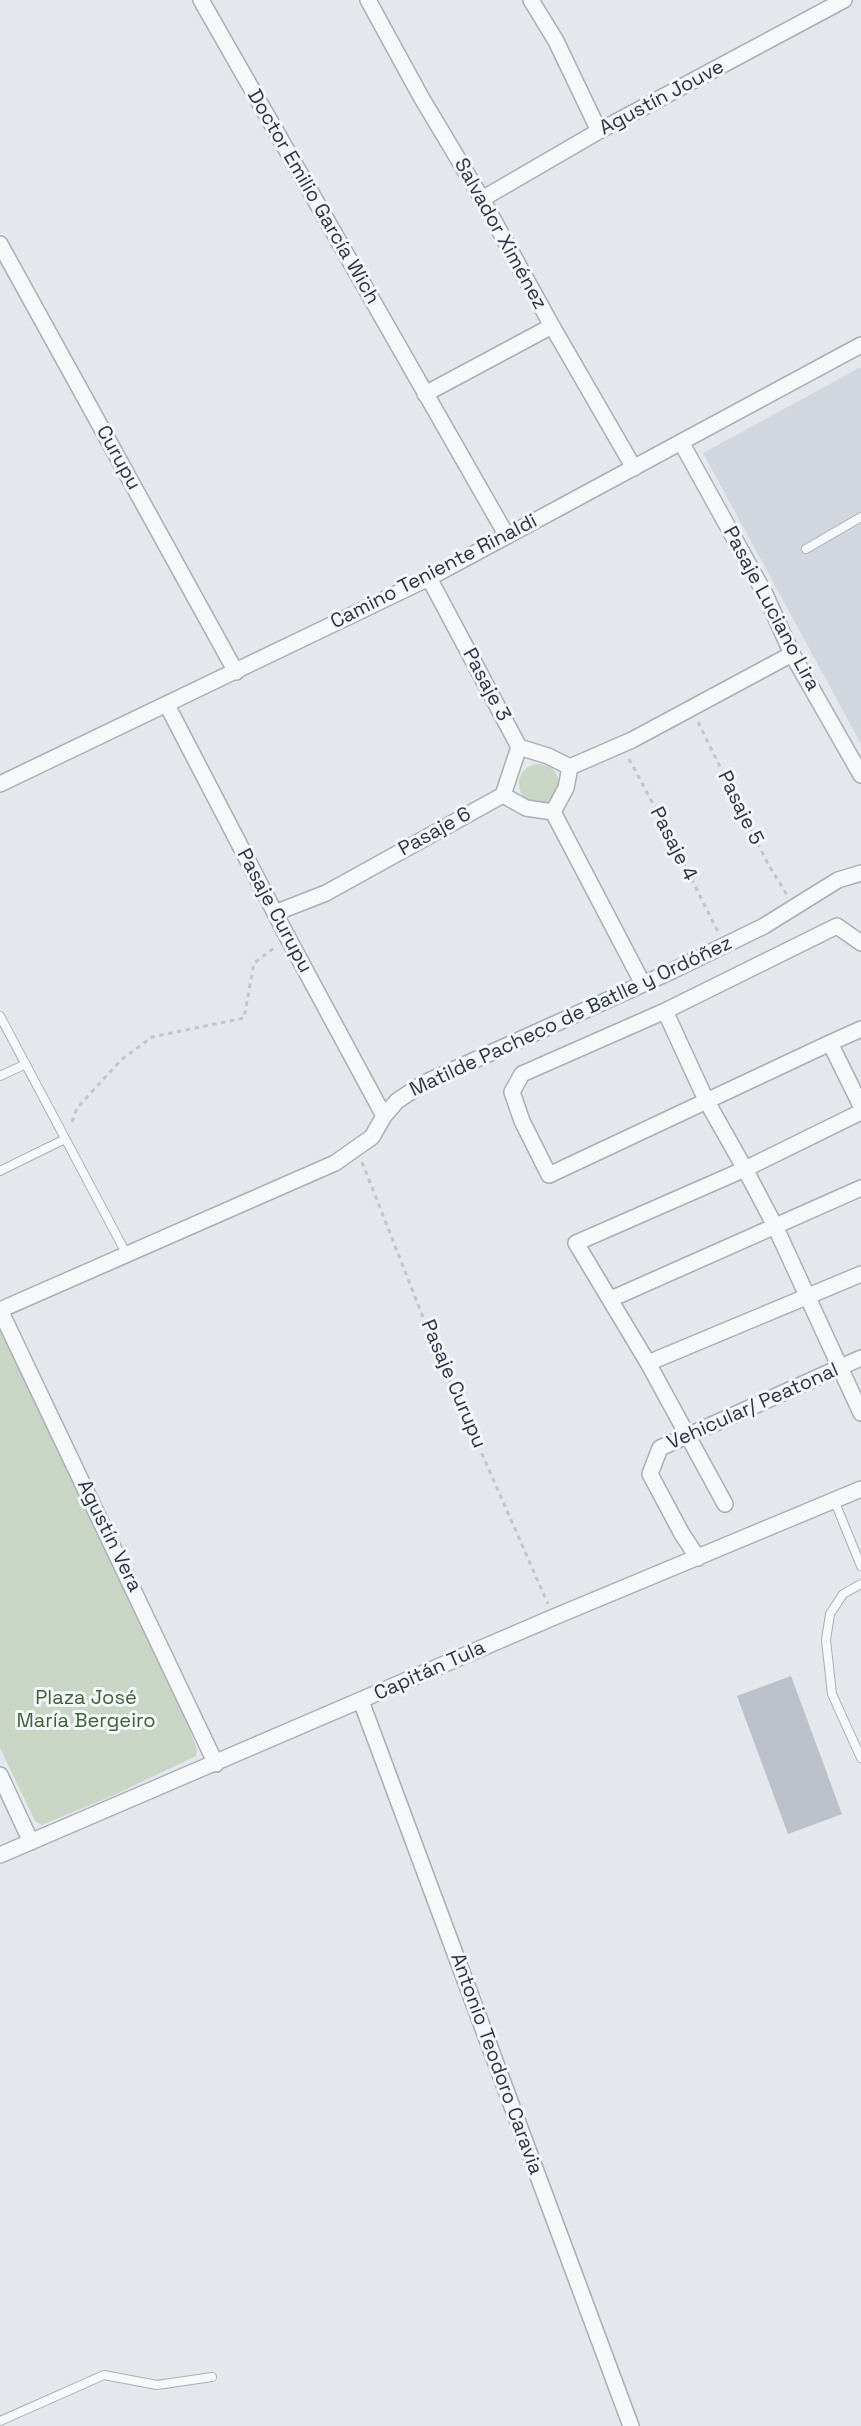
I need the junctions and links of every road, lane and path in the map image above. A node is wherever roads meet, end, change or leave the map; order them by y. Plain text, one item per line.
1 (201, 0) edge
2 (368, 0) edge
3 (531, 0) edge
4 (844, 0) edge
5 (599, 131) junction
6 (482, 199) junction
7 (0, 244) edge
8 (552, 326) junction
9 (861, 345) edge
10 (425, 394) junction
11 (681, 442) junction
12 (634, 468) junction
13 (861, 517) edge
14 (507, 536) junction
15 (806, 549) dead end
16 (429, 578) junction
17 (792, 654) junction
18 (236, 672) junction
19 (167, 705) junction
20 (691, 707) junction
21 (620, 744) junction
22 (519, 747) junction
23 (570, 767) junction
24 (861, 775) edge
25 (0, 784) edge
26 (503, 795) junction
27 (553, 812) junction
28 (861, 873) edge
29 (794, 906) junction
30 (275, 913) junction
31 (288, 938) junction
32 (861, 943) edge
33 (725, 944) junction
34 (643, 984) junction
35 (665, 1011) junction
36 (0, 1016) edge
37 (861, 1029) edge
38 (830, 1043) junction
39 (26, 1064) junction
40 (0, 1076) edge
41 (706, 1100) junction
42 (861, 1106) edge
43 (861, 1112) edge
44 (384, 1116) junction
45 (65, 1139) junction
46 (357, 1149) junction
47 (745, 1168) junction
48 (0, 1171) edge
49 (861, 1188) edge
50 (775, 1226) junction
51 (126, 1253) junction
52 (861, 1274) edge
53 (808, 1297) junction
54 (611, 1299) junction
55 (0, 1310) edge
56 (861, 1358) edge
57 (648, 1363) junction
58 (840, 1367) junction
59 (861, 1413) edge
60 (686, 1436) junction
61 (861, 1489) edge
62 (834, 1500) junction
63 (725, 1504) dead end
64 (698, 1558) junction
65 (861, 1566) edge
66 (861, 1584) edge
67 (554, 1617) junction
68 (361, 1701) junction
69 (861, 1758) edge
70 (216, 1764) junction
71 (0, 1775) edge
72 (31, 1842) junction
73 (0, 1855) edge
74 (213, 2377) dead end
75 (0, 2421) edge
76 (631, 2426) edge

1 - 10 street, Doctor Emilio García Wich
2 - 6 street, Salvador Ximénez
3 - 5 street
4 - 5 street, Agustín Jouve
5 - 6 street, Agustín Jouve
6 - 8 street, Salvador Ximénez
7 - 18 street, Curupu
8 - 10 street
8 - 12 street, Salvador Ximénez
9 - 11 street, Camino Teniente Rinaldi
10 - 14 street, Doctor Emilio García Wich
11 - 12 street, Camino Teniente Rinaldi
11 - 17 street, Pasaje Luciano Lira
12 - 14 street, Camino Teniente Rinaldi
13 - 15 lane
14 - 16 street, Camino Teniente Rinaldi
16 - 18 street, Camino Teniente Rinaldi
16 - 22 street, Pasaje 3
17 - 20 street
17 - 24 street, Pasaje Luciano Lira
18 - 19 street, Camino Teniente Rinaldi
19 - 25 street, Camino Teniente Rinaldi
19 - 30 street, Pasaje Curupu
20 - 21 street
20 - 29 path, Pasaje 5
21 - 23 street
21 - 33 path, Pasaje 4
22 - 23 street
22 - 26 street
23 - 27 street
26 - 27 street
26 - 30 street, Pasaje 6
27 - 34 street
28 - 29 street, Matilde Pacheco de Batlle y Ordóñez
29 - 33 street, Matilde Pacheco de Batlle y Ordóñez
30 - 31 street, Pasaje Curupu
31 - 44 street, Pasaje Curupu
31 - 45 path
32 - 35 street
33 - 34 street, Matilde Pacheco de Batlle y Ordóñez
34 - 44 street, Matilde Pacheco de Batlle y Ordóñez
35 - 41 street
35 - 41 street
36 - 39 lane
37 - 38 street
38 - 41 street
38 - 42 street
39 - 40 lane
39 - 45 lane
41 - 47 street
43 - 47 street
44 - 46 street, Matilde Pacheco de Batlle y Ordóñez
45 - 48 lane
45 - 51 lane
46 - 51 street, Matilde Pacheco de Batlle y Ordóñez
46 - 67 path, Pasaje Curupu
47 - 50 street
47 - 54 street
49 - 50 street
50 - 53 street
50 - 54 street
51 - 55 street, Matilde Pacheco de Batlle y Ordóñez
52 - 53 street
53 - 57 street
53 - 58 street
54 - 57 street
55 - 70 street, Agustín Vera
56 - 58 street, Vehicular/ Peatonal
57 - 60 street
58 - 59 street
58 - 60 street, Vehicular/ Peatonal
60 - 63 street
60 - 64 street, Vehicular/ Peatonal
61 - 62 street, Capitán Tula
62 - 64 street, Capitán Tula
62 - 65 lane
64 - 67 street, Capitán Tula
66 - 69 lane
67 - 68 street, Capitán Tula
68 - 70 street, Capitán Tula
68 - 76 street, Antonio Teodoro Caravia
70 - 72 street, Capitán Tula
71 - 72 street
72 - 73 street, Capitán Tula
74 - 75 lane

